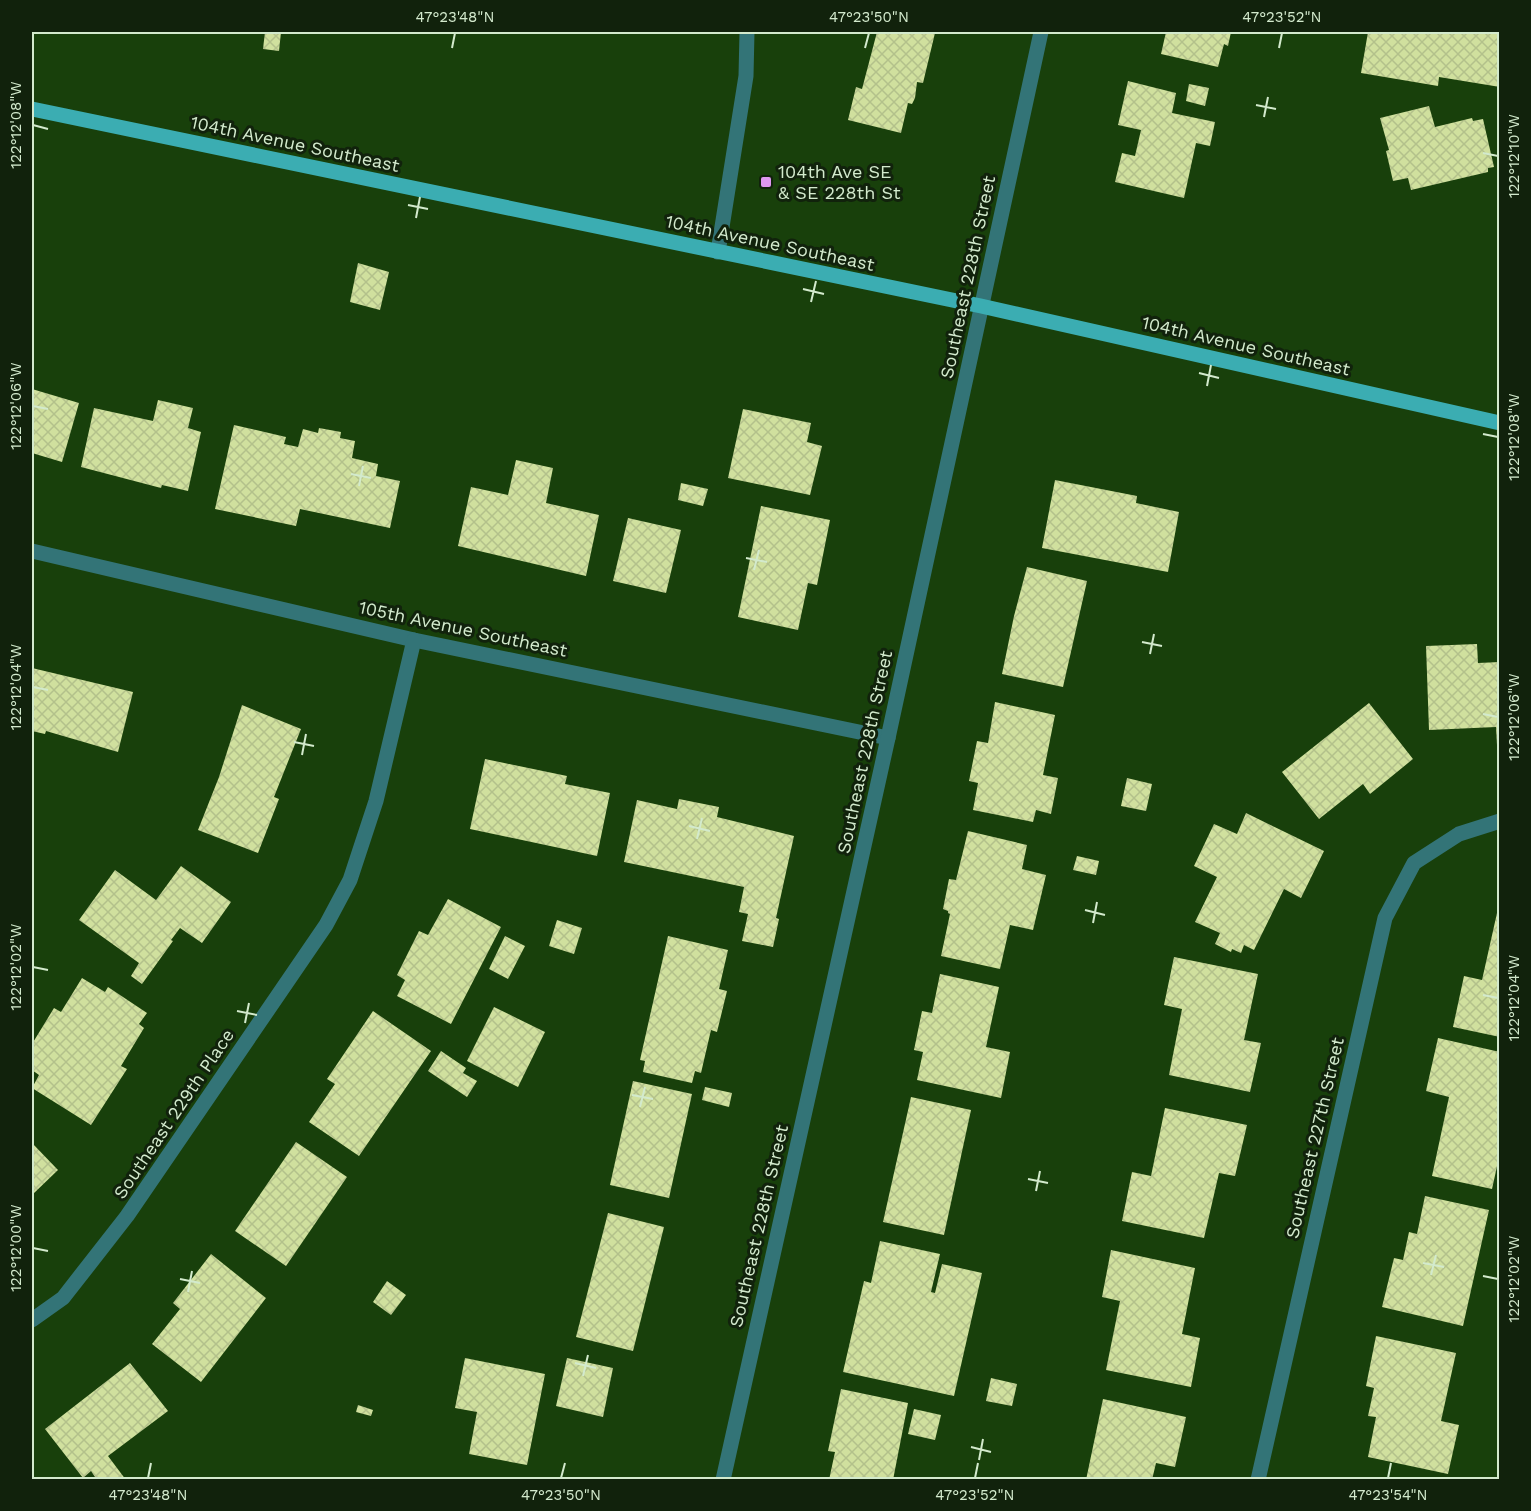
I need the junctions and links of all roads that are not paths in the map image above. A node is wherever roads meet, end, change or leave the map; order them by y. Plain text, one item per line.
1 (747, 32) edge
2 (1041, 32) edge
3 (32, 109) edge
4 (718, 252) junction
5 (981, 306) junction
6 (1500, 423) edge
7 (32, 551) edge
8 (414, 640) junction
9 (888, 738) junction
10 (1500, 821) edge
11 (32, 1320) edge
12 (723, 1479) edge
13 (1258, 1479) edge

1 - 4 street
2 - 5 street, Southeast 228th Street
3 - 4 main road, 104th Avenue Southeast
4 - 5 main road, 104th Avenue Southeast
5 - 6 main road, 104th Avenue Southeast
5 - 9 street, Southeast 228th Street
7 - 8 street, 105th Avenue Southeast
8 - 9 street, 105th Avenue Southeast
8 - 11 street, Southeast 229th Place
9 - 12 street, Southeast 228th Street
10 - 13 street, Southeast 227th Street

